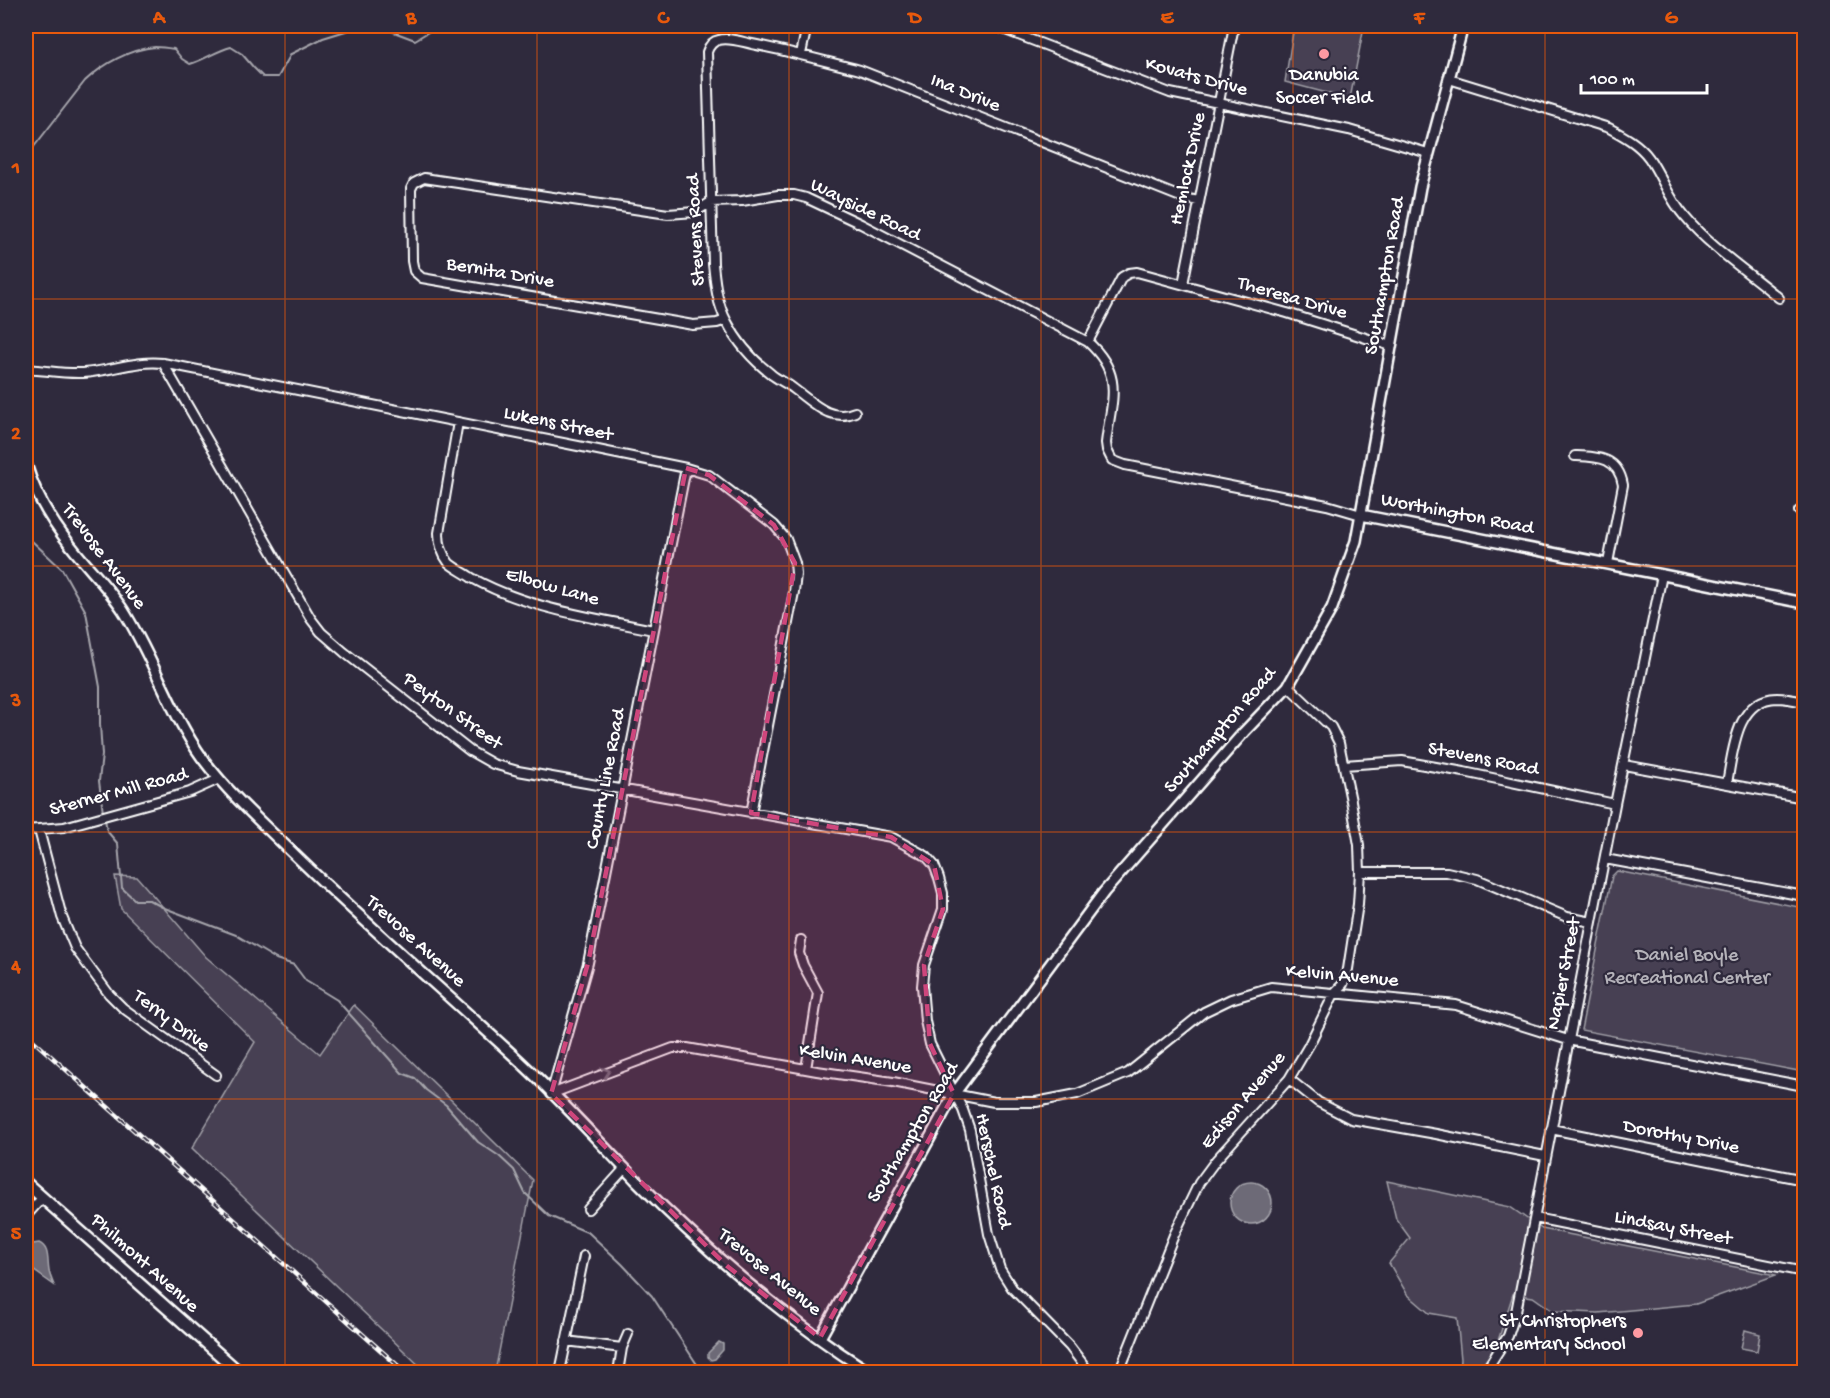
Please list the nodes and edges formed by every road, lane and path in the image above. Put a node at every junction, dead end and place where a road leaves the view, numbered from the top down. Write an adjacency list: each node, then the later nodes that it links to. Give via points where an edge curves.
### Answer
1 (807, 26): 6 (street)
2 (995, 26): 8 (street, Kovats Drive, via 1170,93)
3 (1234, 26): 8 (street, Hemlock Drive)
4 (1463, 26): 7 (street, Southampton Road)
5 (714, 43): 6 (street, Ina Drive, via 726,39); 12 (street, Stevens Road, via 707,52)
6 (801, 54): 11 (street, Ina Drive, via 860,70)
7 (1449, 79): 9 (street, Southampton Road); 14 (street, via 1625,136 1649,158 1669,195 1700,233)
8 (1220, 104): 9 (street, Kovats Drive, via 1349,130); 11 (street, Hemlock Drive)
9 (1428, 153): 17 (street, Southampton Road)
10 (468, 185): 12 (street, Wayside Road, via 669,214 695,212); 15 (street, Bernita Drive, via 424,178 411,189 412,261 414,271 422,278 693,325)
11 (1199, 201): 13 (street, Hemlock Drive)
12 (711, 202): 15 (street, Stevens Road, via 712,264); 16 (street, Wayside Road, via 778,195 806,198)
13 (1183, 284): 16 (street, via 1137,272 1125,275); 17 (street, Theresa Drive)
14 (1779, 298)
15 (726, 320): 20 (street, Stevens Road, via 742,345 772,376 826,411 842,416)
16 (1088, 342): 25 (street, Worthington Road, via 1103,359 1113,381 1106,443 1112,460)
17 (1391, 346): 25 (street, Southampton Road)
18 (163, 363): 19 (street, Lukens Street, via 140,362 83,373); 21 (street, Lukens Street); 36 (street, Peyton Street, via 303,606 327,638 485,760 518,771)
19 (26, 369)
20 (855, 412)
21 (459, 422): 24 (street, Lukens Street); 29 (street, Elbow Lane, via 439,533 441,549 450,563 521,600)
22 (1575, 456): 26 (street, via 1611,462 1622,475)
23 (26, 464): 34 (street, Trevose Avenue, via 49,516 122,609 184,729)
24 (686, 468): 29 (street, County Line Road); 39 (street, Lukens Street, via 709,475 774,525 786,539 795,563 794,592)
25 (1360, 515): 26 (street, Worthington Road); 30 (street, Southampton Road, via 1356,541 1332,608)
26 (1608, 563): 27 (street, Worthington Road)
27 (1662, 575): 28 (street, Worthington Road); 33 (street, Napier Street)
28 (1804, 603)
29 (653, 630): 36 (street, County Line Road)
30 (1288, 686): 32 (street, Edison Avenue, via 1331,727); 55 (street, Southampton Road, via 1104,892)
31 (1804, 702): 35 (street, via 1775,698 1749,712 1738,728)
32 (1344, 765): 38 (street, Stevens Road, via 1402,761); 43 (street, Edison Avenue, via 1359,845)
33 (1624, 765): 35 (street); 38 (street, Napier Street)
34 (219, 779): 41 (street, Sterner Mill Road, via 190,792 64,827); 54 (street, Trevose Avenue)
35 (1727, 783): 37 (street)
36 (622, 790): 39 (street, Peyton Street); 54 (street, County Line Road, via 588,963)
37 (1804, 798)
38 (1615, 804): 42 (street, Napier Street)
39 (751, 813): 44 (street, Peyton Street, via 891,837 926,856)
40 (26, 830): 41 (street, Sterner Mill Road)
41 (39, 830): 51 (street, Terry Drive, via 62,917 75,948 123,1008)
42 (1605, 859): 45 (street); 46 (street, Napier Street)
43 (1360, 872): 46 (street, via 1457,874 1567,917); 48 (street, Edison Avenue, via 1347,969 1343,984)
44 (940, 881): 55 (street, Herschel Road, via 943,909 924,965 923,1004 930,1044)
45 (1804, 896)
46 (1592, 922): 49 (street, Napier Street)
47 (801, 940): 50 (street, via 799,954 818,993)
48 (1335, 992): 49 (street, Kelvin Avenue, via 1456,1005); 52 (street, Edison Avenue); 55 (street, Kelvin Avenue, via 1271,987 1231,999 1204,1012 1128,1073 1077,1094 1036,1102 993,1102)
49 (1568, 1040): 53 (street, Kelvin Avenue); 56 (street, Napier Street)
50 (806, 1069): 54 (street, Kelvin Avenue, one-way to 50, via 673,1048); 55 (street, Kelvin Avenue)
51 (216, 1075)
52 (1290, 1079): 57 (street, via 1318,1101 1351,1119); 76 (street, Edison Avenue, via 1199,1183)
53 (1804, 1086)
54 (551, 1094): 58 (street, Trevose Avenue)
55 (954, 1094): 68 (street, Southampton Road); 75 (street, Herschel Road, via 970,1130 988,1234 1000,1269 1012,1288)
56 (1551, 1129): 57 (street, Napier Street); 59 (street, Dorothy Drive)
57 (1545, 1156): 64 (street, Napier Street)
58 (626, 1168): 62 (street); 68 (street, Trevose Avenue, via 728,1266)
59 (1804, 1180)
60 (26, 1183): 61 (main road, Philmont Avenue)
61 (42, 1198): 63 (street); 71 (main road, Philmont Avenue)
62 (588, 1209)
63 (26, 1216)
64 (1535, 1218): 66 (street, Lindsay Street); 77 (street, Napier Street, via 1516,1312 1508,1336)
65 (584, 1256): 69 (street)
66 (1804, 1272)
67 (628, 1334): 70 (street)
68 (820, 1338): 74 (street, Trevose Avenue)
69 (566, 1341): 70 (street); 72 (street)
70 (622, 1348): 73 (street)
71 (239, 1372)
72 (560, 1372)
73 (618, 1372)
74 (869, 1372)
75 (1089, 1372)
76 (1119, 1372)
77 (1485, 1372)

